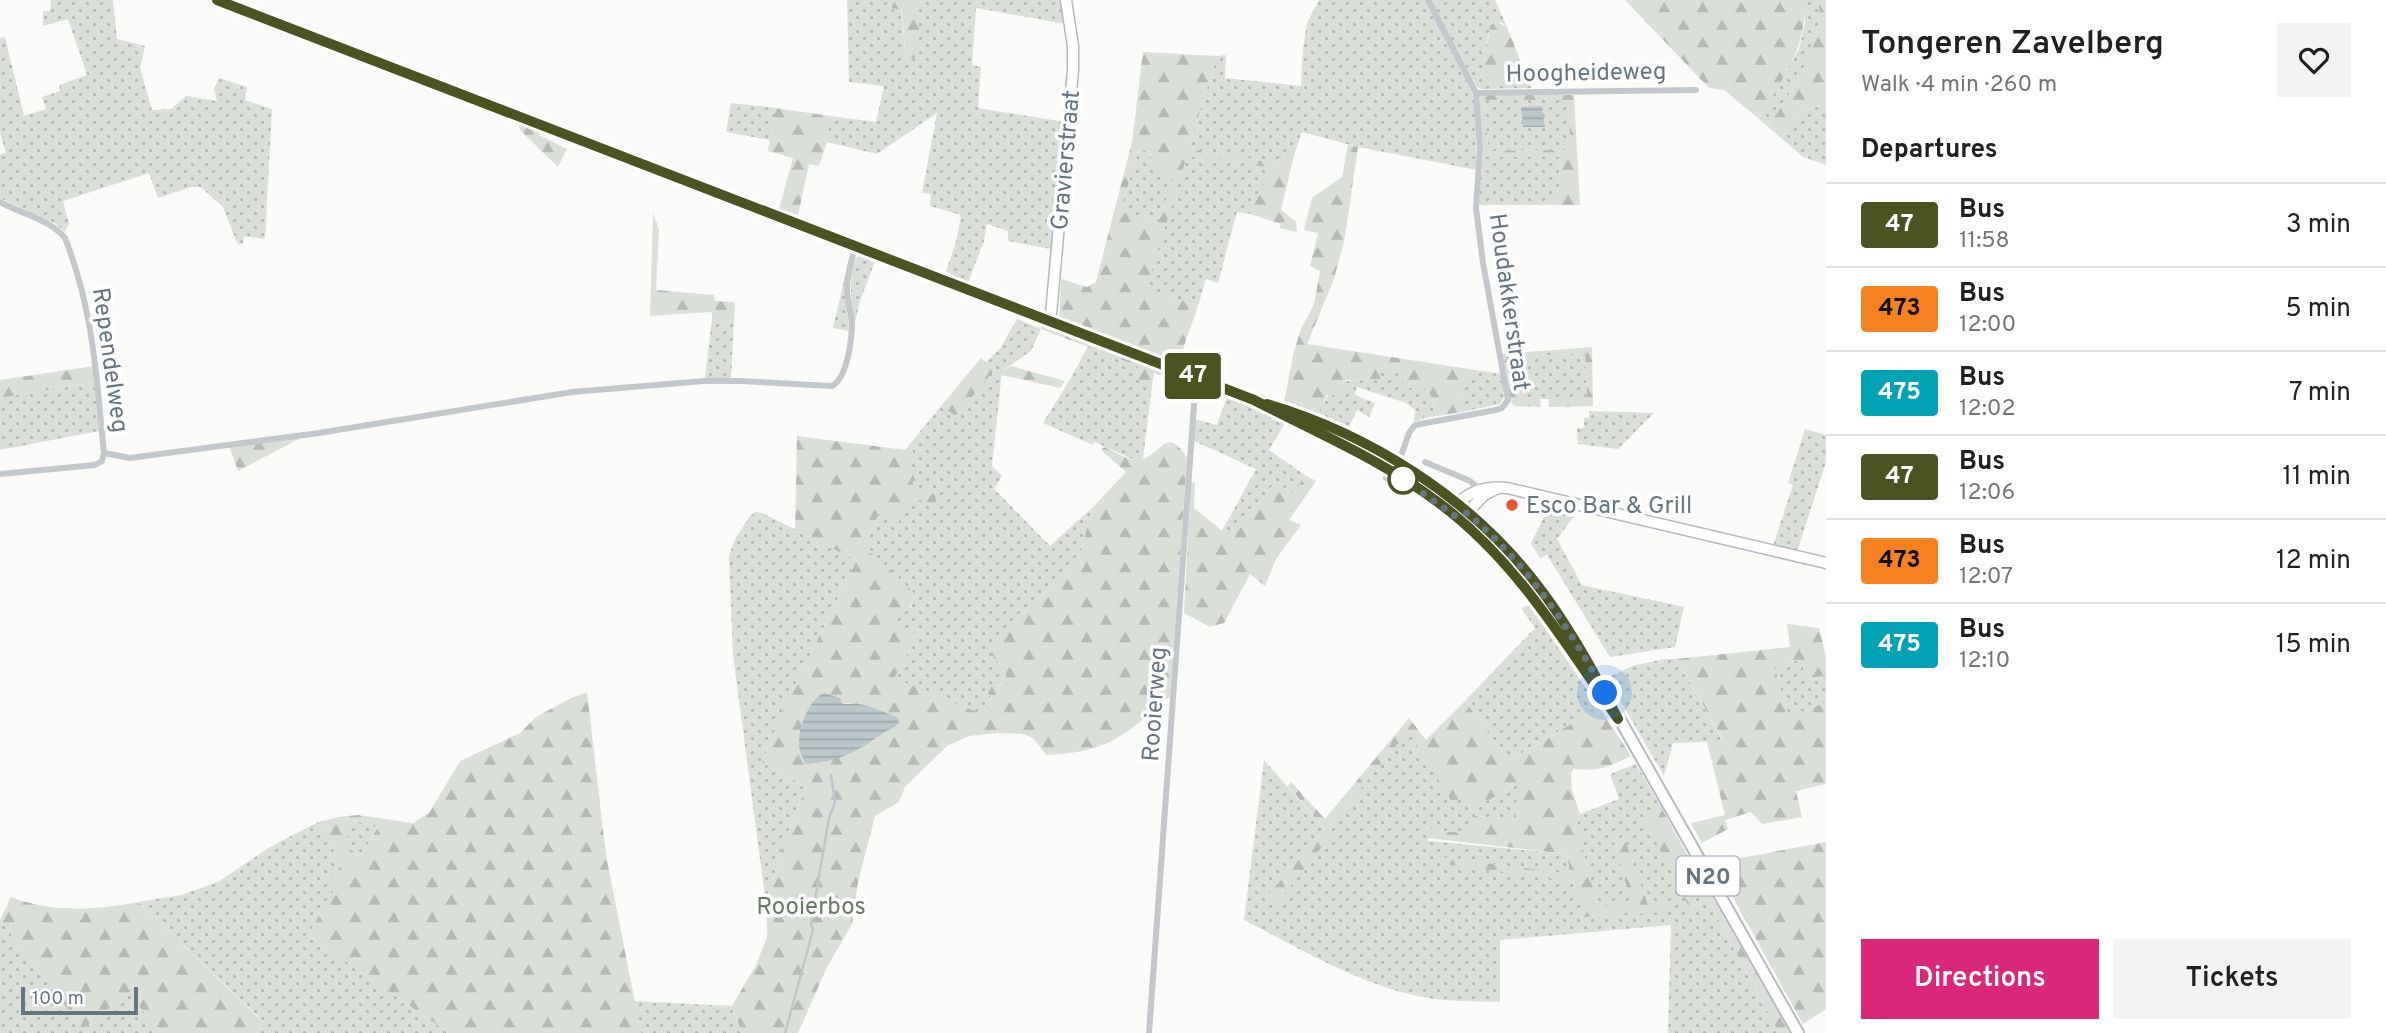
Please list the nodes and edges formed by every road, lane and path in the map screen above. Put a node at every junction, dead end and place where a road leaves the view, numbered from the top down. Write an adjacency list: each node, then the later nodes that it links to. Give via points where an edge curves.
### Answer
1 (217, 0): 7 (main road, N20)
2 (1066, 0): 8 (main road, Gravierstraat, via 1073,70)
3 (1428, 0): 5 (street)
4 (1696, 90): 5 (street, Hoogheideweg)
5 (1476, 93): 12 (street, Houdakkerstraat, via 1480,148 1476,208 1508,400 1496,410 1415,425)
6 (0, 202): 10 (street, Rependelweg, via 50,225 65,238 85,298)
7 (855, 246): 8 (main road, N20); 10 (street, via 847,291 852,325 849,344 842,376 832,386 704,381 572,392 130,458)
8 (1048, 321): 9 (main road, N20)
9 (1196, 377): 12 (main road, N20, via 1333,429); 19 (street, Rooierweg)
10 (104, 453): 13 (street, Rependelweg, via 96,466)
11 (1425, 462): 14 (street, via 1470,481)
12 (1391, 470): 15 (main road, N20)
13 (0, 474)
14 (1482, 492): 15 (main road, via 1465,497); 16 (main road); 17 (main road, via 1498,488)
15 (1456, 510): 16 (main road, N20); 18 (main road, N20, via 1526,589)
16 (1467, 513): 18 (main road, N20, via 1535,582 1569,630)
17 (1826, 563)
18 (1618, 719): 20 (main road, N20)
19 (1149, 1033)
20 (1798, 1033)

